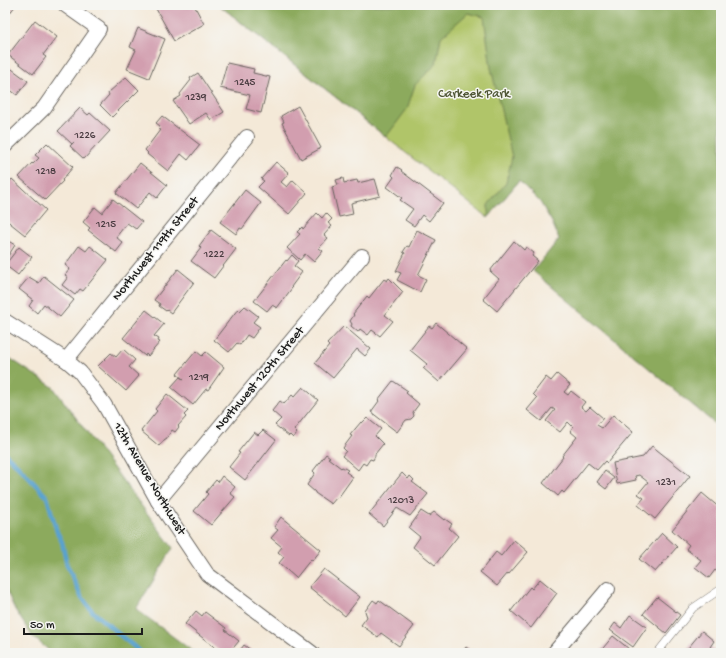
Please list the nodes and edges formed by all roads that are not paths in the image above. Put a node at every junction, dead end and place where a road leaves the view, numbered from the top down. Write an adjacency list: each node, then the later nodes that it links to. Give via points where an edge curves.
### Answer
1 (65, 5): 3 (street, via 99,29 44,108)
2 (247, 137): 6 (street, Northwest 119th Street)
3 (5, 146)
4 (362, 256): 7 (street, Northwest 120th Street)
5 (5, 321): 6 (street, 12th Avenue Northwest)
6 (66, 360): 7 (street, 12th Avenue Northwest, via 80,372 104,404)
7 (158, 501): 10 (street, 12th Avenue Northwest, via 207,574)
8 (608, 589): 11 (street)
9 (721, 589): 12 (lane, via 693,608)
10 (312, 653)
11 (554, 653)
12 (657, 653)

